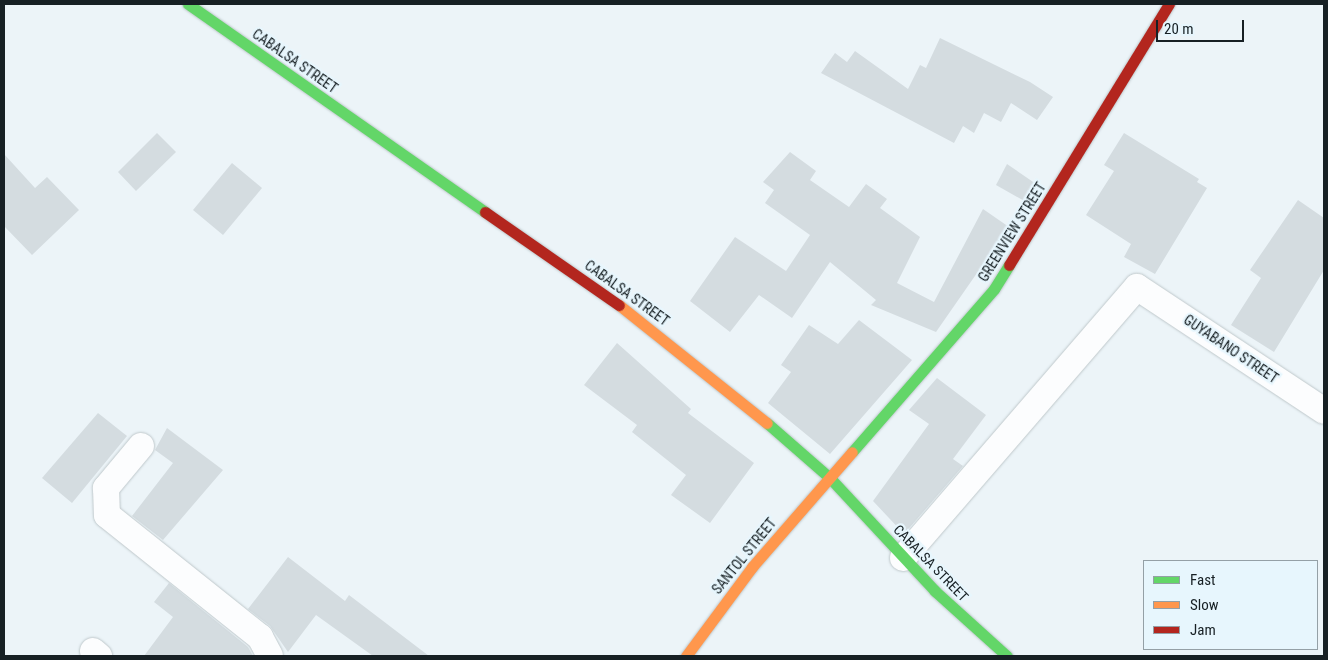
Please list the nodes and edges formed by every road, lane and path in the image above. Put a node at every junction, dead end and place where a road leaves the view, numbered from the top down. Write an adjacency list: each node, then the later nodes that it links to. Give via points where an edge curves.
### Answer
1 (188, 4): 5 (street, CABALSA STREET, via 636,317 713,376)
2 (1169, 4): 5 (street, GREENVIEW STREET, via 994,290)
3 (1324, 410): 6 (street, GUYABANO STREET, via 1137,287)
4 (142, 446): 7 (street, via 106,488 107,515 260,637)
5 (830, 478): 6 (street, CABALSA STREET); 8 (street, SANTOL STREET, via 752,567)
6 (904, 558): 9 (street, CABALSA STREET)
7 (270, 656)
8 (686, 656)
9 (1007, 656)

